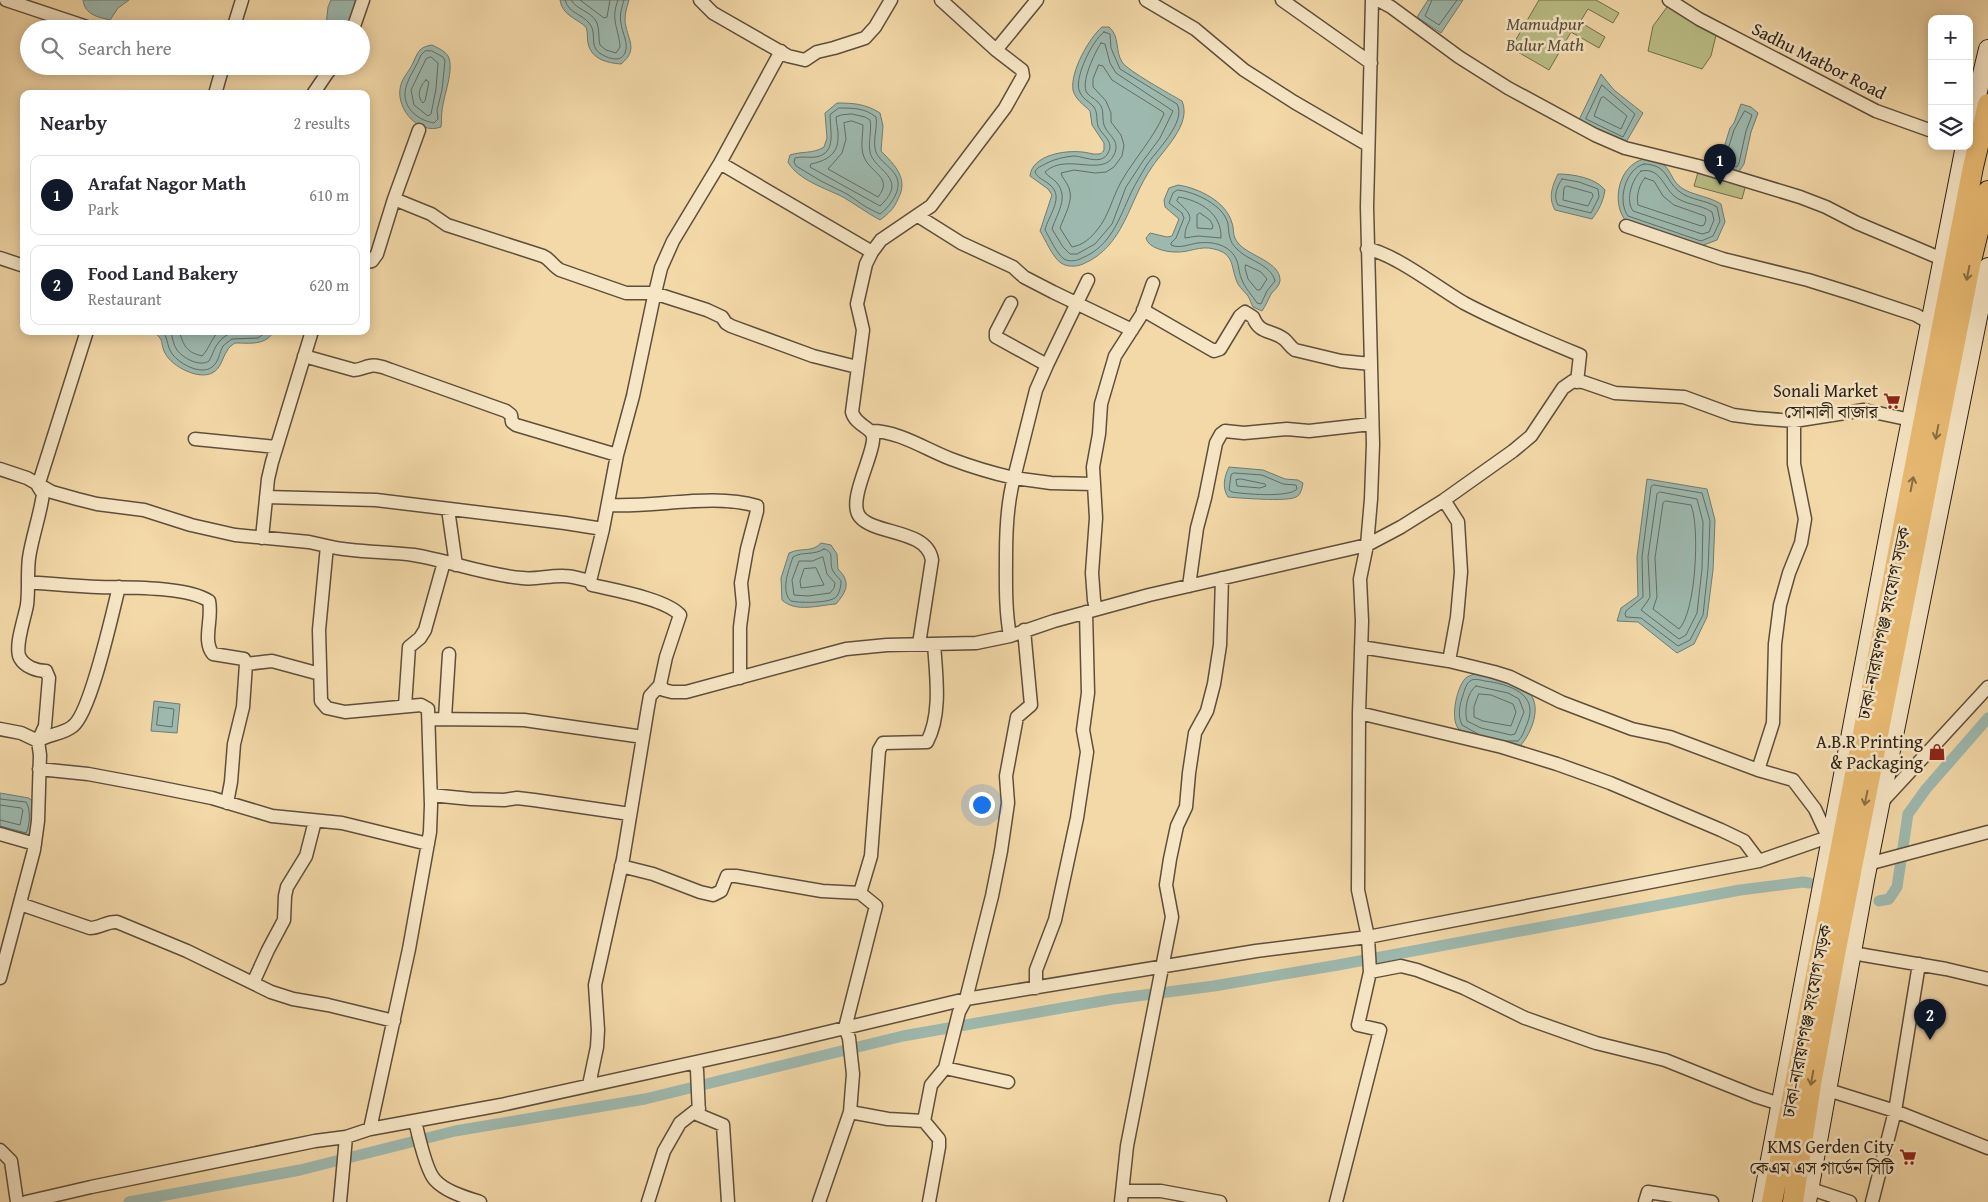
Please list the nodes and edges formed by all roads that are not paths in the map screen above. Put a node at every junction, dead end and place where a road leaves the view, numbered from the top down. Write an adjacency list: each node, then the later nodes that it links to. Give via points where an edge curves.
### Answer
1 (6, 0): 13 (street)
2 (242, 0): 14 (street)
3 (364, 0): 15 (street)
4 (700, 0): 18 (street, via 713,13)
5 (891, 0): 18 (street, via 865,38 816,52 805,60)
6 (941, 0): 17 (street)
7 (1038, 0): 17 (street)
8 (1146, 0): 29 (street, via 1195,29 1244,70)
9 (1282, 0): 19 (street)
10 (1372, 0): 19 (street)
11 (1378, 0): 40 (street, via 1458,57 1595,136 1625,148 1800,197)
12 (1669, 0): 27 (street, Sadhu Matbor Road, via 1876,111)
13 (66, 20)
14 (236, 20)
15 (356, 20)
16 (1988, 49): 25 (street)
17 (996, 50): 35 (street, via 1022,70 1022,80 971,154 931,206)
18 (781, 51): 32 (street)
19 (1371, 62): 29 (street)
20 (217, 75): 22 (street)
21 (327, 75): 23 (street)
22 (215, 90)
23 (316, 90)
24 (1988, 104): 28 (main road, ঢাকা-নারায়ণগঞ্জ সংযোগ সড়ক)
25 (1973, 126)
26 (419, 130): 34 (street)
27 (1928, 130)
28 (1973, 135)
29 (1368, 145): 37 (street)
30 (1968, 150): 40 (street)
31 (1968, 150): 95 (main road, ঢাকা-নারায়ণগঞ্জ সংযোগ সড়ক, one-way to 31, via 1913,480)
32 (720, 163): 38 (street); 46 (street, via 673,241)
33 (1988, 191): 166 (main road, ঢাকা-নারায়ণগঞ্জ সংযোগ সড়ক, one-way to 166, via 1970,265 1846,896 1811,1084)
34 (394, 199): 41 (street, via 377,254); 46 (street, via 431,214 447,225 543,256 554,267 600,285 626,294)
35 (918, 216): 38 (street, via 881,240); 49 (street, via 961,243 1013,267)
36 (1626, 226): 51 (street, via 1723,259 1862,297)
37 (1367, 249): 56 (street); 59 (street, via 1398,262 1465,303 1580,355)
38 (872, 252): 58 (street, via 859,290 858,312 862,330)
39 (0, 258): 42 (street)
40 (1942, 259): 51 (street)
41 (370, 262)
42 (20, 265)
43 (1988, 266): 47 (street)
44 (1088, 280): 49 (street)
45 (1153, 283): 50 (street)
46 (654, 293): 58 (street, via 717,314 731,326 813,356); 66 (street)
47 (1985, 300): 110 (street)
48 (1011, 303): 57 (street, via 996,337)
49 (1076, 303): 52 (street); 57 (street)
50 (1144, 310): 52 (street); 56 (street, via 1214,351 1220,350 1245,312 1253,317 1256,325 1285,340 1295,350)
51 (1930, 323): 60 (street)
52 (1132, 330): 69 (street, via 1115,356 1105,387 1093,467)
53 (86, 335): 70 (street)
54 (311, 335): 55 (street)
55 (304, 356): 65 (street); 66 (street, via 354,370 376,366 392,370 506,411 516,425)
56 (1371, 364): 62 (street)
57 (1046, 365): 68 (street, via 1030,410)
58 (857, 368): 63 (street, via 852,412 854,419)
59 (1577, 382): 61 (street, via 1615,393 1684,397 1733,415); 72 (street, via 1563,388 1531,436)
60 (1911, 420): 61 (street, via 1864,410); 95 (street)
61 (1794, 421): 107 (street, via 1794,464 1805,519 1801,543 1780,605 1775,644 1773,722)
62 (1371, 424): 77 (street, via 1372,490); 83 (street, via 1309,431 1225,431 1221,434 1214,448 1197,528)
63 (871, 431): 68 (street, via 897,436 968,466); 88 (street, via 874,437 858,492 857,513 862,520 925,545 930,550 932,560)
64 (195, 439): 65 (street)
65 (276, 447): 71 (street)
66 (617, 455): 73 (street)
67 (0, 469): 70 (street, via 27,478)
68 (1014, 478): 69 (street); 87 (street, via 1005,534)
69 (1094, 484): 85 (street, via 1096,518)
70 (38, 486): 76 (street, via 77,500 144,510 212,531); 82 (street, via 43,494 29,557)
71 (266, 497): 74 (street, via 376,500); 76 (street)
72 (1444, 500): 77 (street); 92 (street, via 1458,522 1461,572)
73 (608, 505): 75 (street); 96 (street, via 722,501 756,506 741,583)
74 (448, 509): 75 (street); 79 (street)
75 (603, 529): 81 (street)
76 (262, 538): 78 (street)
77 (1367, 545): 80 (street); 90 (street, via 1360,579)
78 (327, 546): 79 (street, via 415,555); 94 (street)
79 (450, 563): 81 (street, via 505,576 535,579 563,576); 99 (street, via 425,630 409,647)
80 (1222, 578): 83 (street); 127 (street, via 1217,668 1211,700 1195,732 1186,807 1177,826 1170,859 1166,885 1172,916)
81 (590, 581): 97 (street, via 592,585 676,610 680,615)
82 (28, 582): 84 (street); 105 (street, via 20,658 38,671 46,671 49,678 46,726)
83 (1189, 586): 85 (street)
84 (119, 587): 93 (street, via 202,596 209,601 211,609 208,648 213,654 244,659); 105 (street, via 90,696 80,720 72,728)
85 (1091, 611): 86 (street); 131 (street, via 1088,693 1083,730 1087,752 1055,920 1036,970)
86 (1024, 630): 87 (street); 132 (street, via 1031,705 1017,718 1006,776 1008,803 1001,851)
87 (1010, 636): 89 (street, via 976,643)
88 (919, 644): 89 (street); 96 (street, via 846,649)
89 (934, 644): 121 (street, via 935,709 927,742 883,743 879,750 871,856)
90 (1361, 646): 92 (street); 100 (street)
91 (449, 654): 101 (street)
92 (1449, 660): 107 (street, via 1510,677 1632,730 1670,737)
93 (246, 664): 94 (street, via 272,661); 109 (street, via 243,707)
94 (320, 674): 99 (street, via 321,701 327,708 345,712)
95 (1867, 676): 115 (street); 165 (main road, ঢাকা-নারায়ণগঞ্জ সংযোগ সড়ক)
96 (740, 678): 97 (street, via 686,692 664,690)
97 (660, 684): 104 (street, via 650,696)
98 (1988, 687): 110 (street)
99 (405, 706): 102 (street, via 421,705 428,709)
100 (1359, 713): 118 (street, via 1516,751 1610,784 1744,841); 123 (street, via 1358,890)
101 (445, 718): 102 (street); 104 (street, via 524,720)
102 (429, 719): 108 (street)
103 (0, 729): 105 (street, via 21,733)
104 (643, 737): 111 (street)
105 (38, 741): 106 (street)
106 (39, 769): 109 (street, via 88,774); 116 (street)
107 (1758, 770): 115 (street, via 1794,780)
108 (431, 795): 111 (street, via 471,799 517,798); 117 (street)
109 (226, 803): 112 (street, via 272,816)
110 (1880, 803): 119 (street)
111 (630, 814): 120 (street)
112 (315, 821): 117 (street, via 361,827); 130 (street, via 306,856 287,887 284,920)
113 (1988, 832): 119 (street)
114 (0, 834): 116 (street)
115 (1830, 837): 118 (street); 140 (street)
116 (35, 844): 122 (street)
117 (428, 844): 133 (street)
118 (1759, 861): 123 (street)
119 (1868, 864): 124 (street)
120 (621, 866): 121 (street, via 713,895 721,892 726,876 822,891); 138 (street, via 595,985 598,1030)
121 (860, 893): 134 (street, via 876,906)
122 (20, 904): 128 (street); 130 (street, via 90,928 117,922)
123 (1369, 940): 126 (street); 127 (street, via 1256,951)
124 (1852, 953): 125 (street); 139 (street)
125 (1919, 964): 129 (street); 142 (street)
126 (1370, 972): 140 (street, via 1401,966 1417,970 1464,988 1525,1018 1596,1043 1665,1060); 161 (street, via 1358,1025 1380,1030)
127 (1161, 974): 131 (street); 150 (street, via 1127,1146)
128 (0, 978)
129 (1988, 979)
130 (253, 983): 133 (street, via 293,999)
131 (1036, 988): 132 (street)
132 (966, 999): 134 (street); 136 (street, via 959,1012)
133 (394, 1021): 146 (street)
134 (847, 1033): 135 (street); 143 (street, via 853,1074)
135 (695, 1066): 138 (street); 141 (street)
136 (946, 1068): 137 (street); 145 (street, via 932,1084)
137 (1008, 1082)
138 (589, 1085): 144 (street)
139 (1828, 1090): 142 (street); 151 (street)
140 (1780, 1104): 164 (street)
141 (699, 1108): 156 (street, via 680,1123 664,1151); 157 (street, via 699,1115 723,1124)
142 (1894, 1111): 148 (street); 168 (street)
143 (850, 1112): 145 (street); 158 (street)
144 (415, 1121): 146 (street); 155 (street, via 433,1179 444,1188)
145 (924, 1121): 159 (street, via 939,1139)
146 (370, 1130): 147 (street)
147 (346, 1137): 153 (street, via 91,1186); 154 (street)
148 (1988, 1148)
149 (0, 1150): 152 (street, via 11,1161)
150 (1122, 1196): 160 (street, via 1161,1191)
151 (1809, 1196): 167 (street)
152 (16, 1202)
153 (26, 1202)
154 (340, 1202)
155 (480, 1202)
156 (648, 1202)
157 (728, 1202)
158 (819, 1202)
159 (929, 1202)
160 (1220, 1202)
161 (1336, 1202)
162 (1645, 1202): 163 (street, via 1648,1192)
163 (1712, 1202)
164 (1762, 1202)
165 (1772, 1202)
166 (1794, 1202)
167 (1850, 1202)
168 (1872, 1202)

